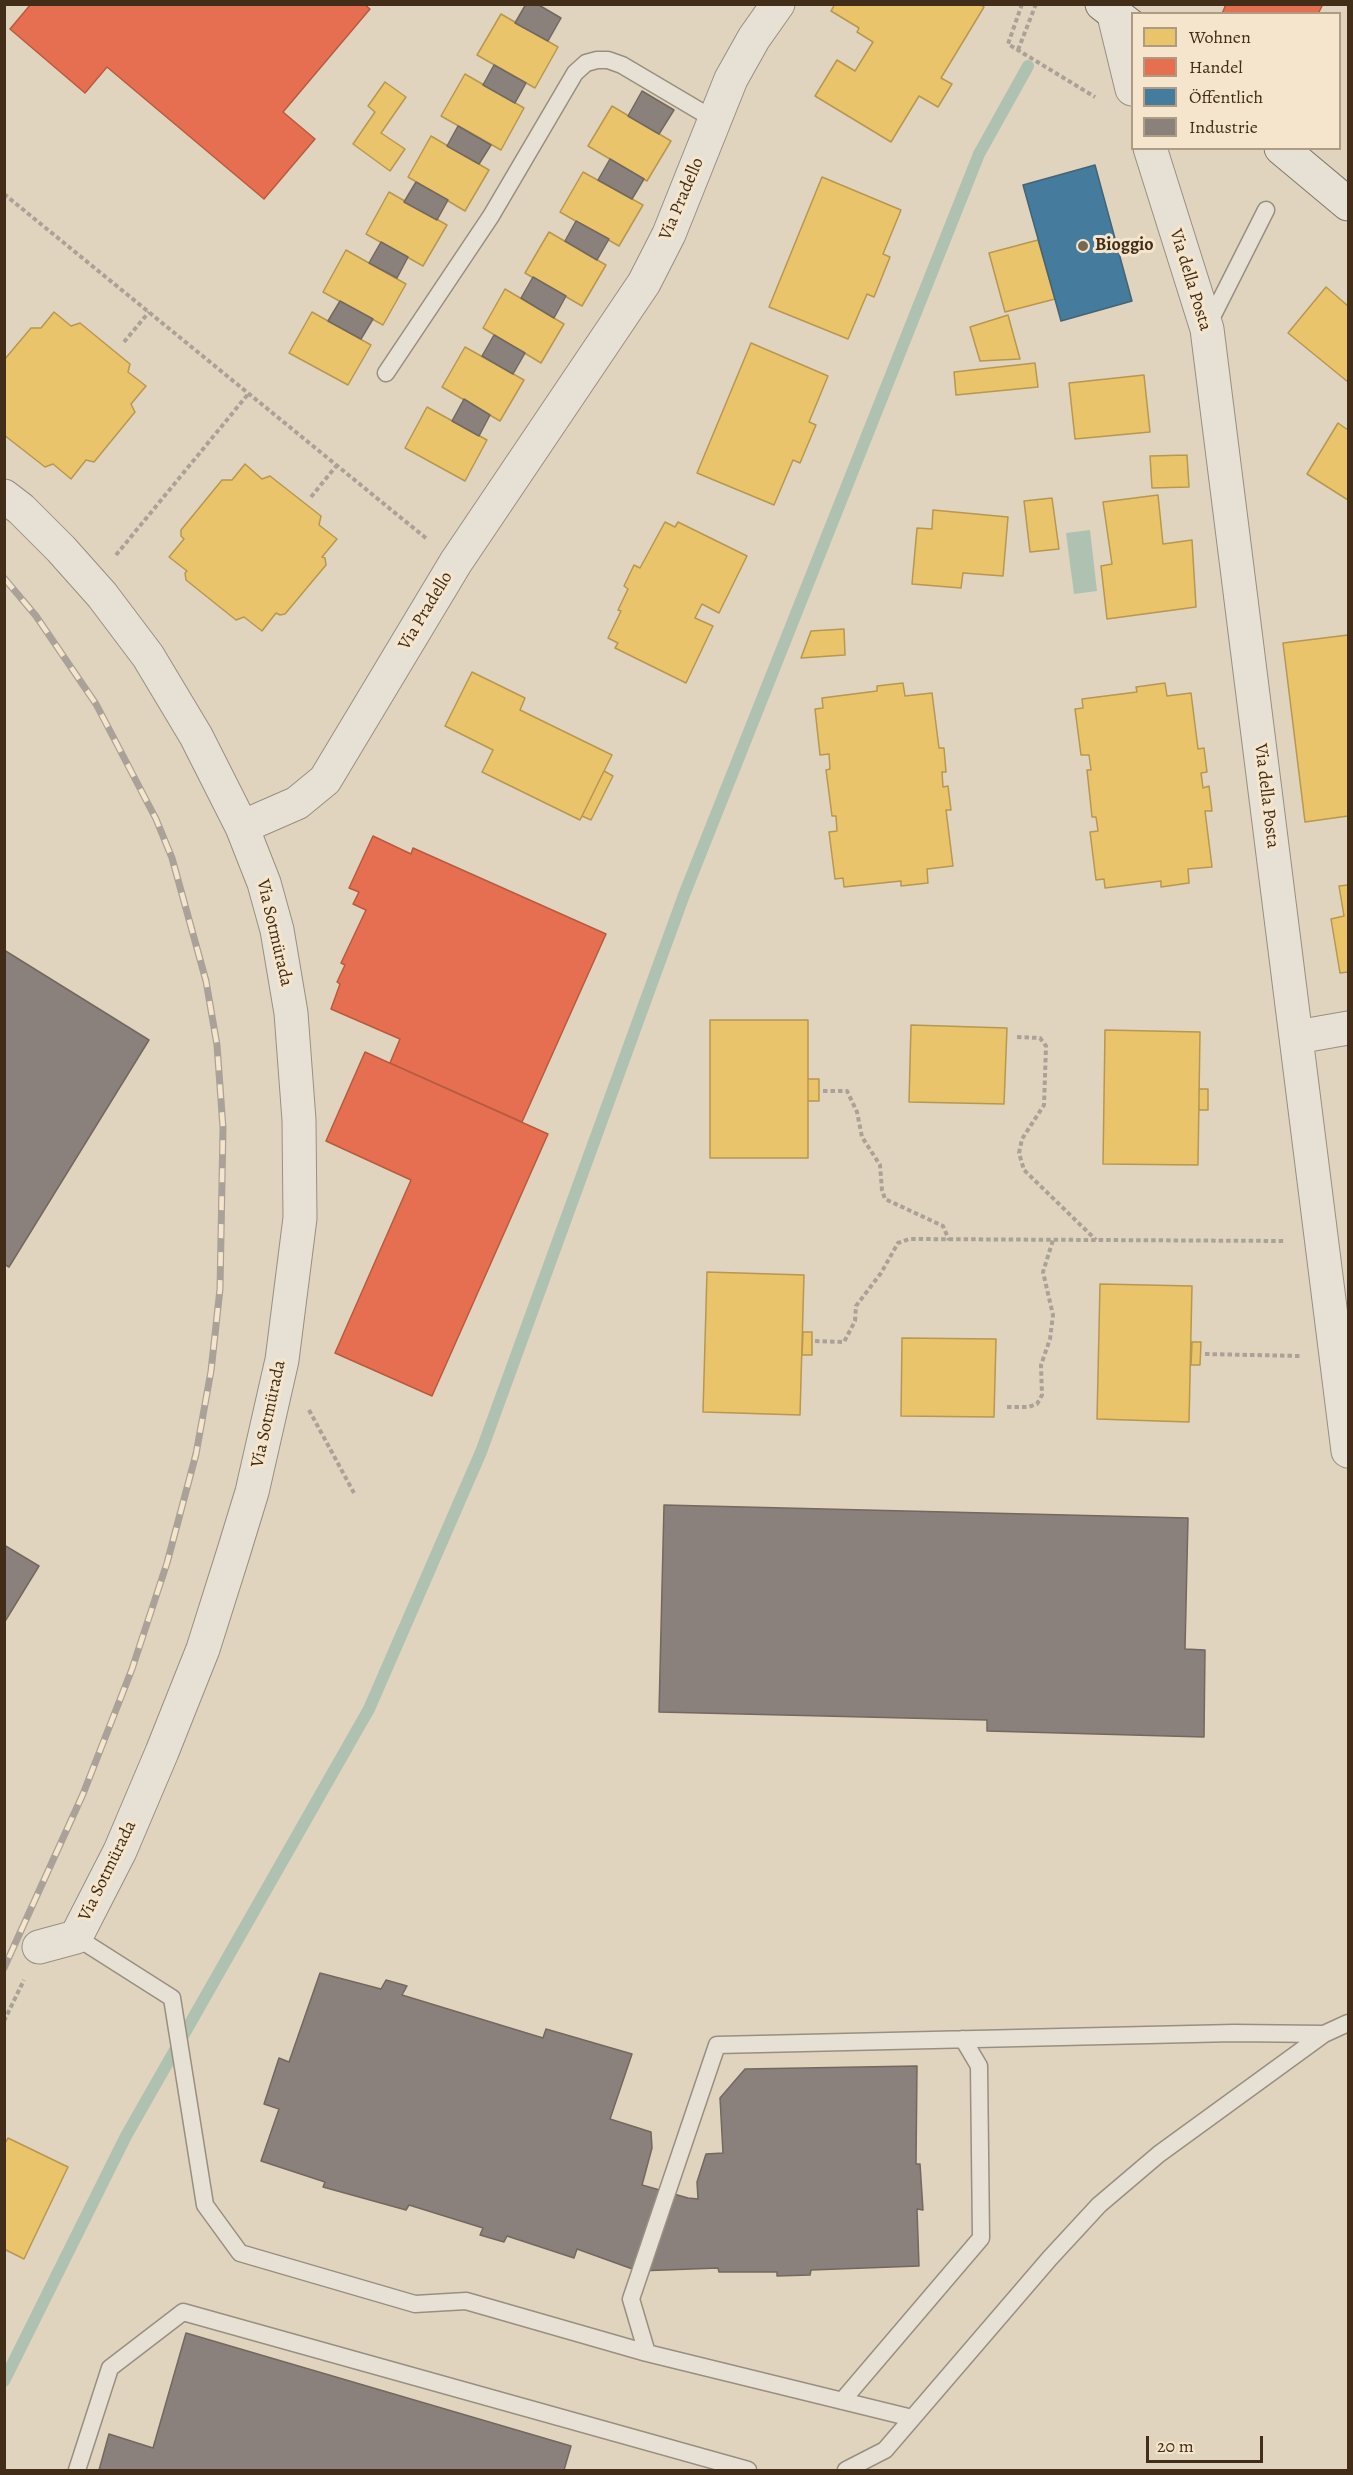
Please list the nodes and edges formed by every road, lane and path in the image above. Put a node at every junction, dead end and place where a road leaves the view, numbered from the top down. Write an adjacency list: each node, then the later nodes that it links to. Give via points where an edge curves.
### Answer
1 (778, 4): 8 (street, Via Pradello, via 731,79)
2 (1022, 4): 5 (path, via 1008,44)
3 (1036, 4): 5 (path)
4 (1116, 14): 6 (street)
5 (1018, 50): 7 (path)
6 (1131, 84)
7 (1103, 102)
8 (715, 120): 17 (lane, via 622,65 608,60 586,63 575,73 491,216); 23 (street, Via Pradello, via 669,234 644,283)
9 (1151, 150): 15 (street, Via della Posta)
10 (1283, 150): 12 (street)
11 (4, 194): 14 (path)
12 (1348, 204)
13 (1266, 210): 15 (lane)
14 (149, 312): 16 (path); 18 (path)
15 (1207, 329): 27 (street, Via della Posta)
16 (124, 342)
17 (386, 373)
18 (249, 393): 19 (path); 22 (path)
19 (337, 465): 21 (path); 23 (path)
20 (4, 496): 24 (street, via 61,549 148,656 196,736)
21 (311, 497)
22 (111, 561)
23 (456, 562): 24 (street, Via Pradello, via 325,780 297,803)
24 (242, 827): 36 (street, Via Sotmürada, via 277,930 291,1013 299,1120 300,1218)
25 (1348, 1028): 27 (street)
26 (1017, 1037): 31 (path, via 1040,1038 1046,1046 1044,1106 1022,1139 1019,1153 1024,1170)
27 (1297, 1037): 32 (street, Via della Posta)
28 (823, 1091): 29 (path, via 847,1091 862,1137 880,1165 885,1199 944,1226)
29 (949, 1240): 30 (path); 33 (path, via 909,1239 898,1243 882,1273 856,1306 855,1321 844,1342)
30 (1053, 1240): 31 (path); 37 (path, via 1043,1272 1053,1315 1041,1365 1042,1395 1037,1404)
31 (1096, 1240): 32 (path)
32 (1322, 1241): 35 (street, Via della Posta)
33 (815, 1341)
34 (1205, 1354): 35 (path)
35 (1336, 1354): 38 (street, Via della Posta)
36 (282, 1360): 39 (path); 40 (street, Via Sotmürada, via 252,1492 203,1648 120,1851)
37 (1007, 1407)
38 (1348, 1451)
39 (354, 1493)
40 (76, 1937): 41 (street, Via Sotmürada); 46 (lane, via 172,1998 205,2205 240,2253 415,2304 466,2301)
41 (39, 1947): 42 (path)
42 (4, 2020)
43 (1348, 2023): 44 (lane)
44 (1324, 2034): 45 (lane); 48 (lane, via 1159,2154 1100,2205)
45 (963, 2039): 46 (lane, via 717,2045 632,2299); 47 (lane, via 979,2066 981,2238)
46 (647, 2353): 47 (lane)
47 (842, 2401): 48 (lane)
48 (912, 2418): 51 (lane, via 885,2450)
49 (77, 2470): 50 (lane, via 110,2368 183,2312)
50 (748, 2470)
51 (846, 2470)

